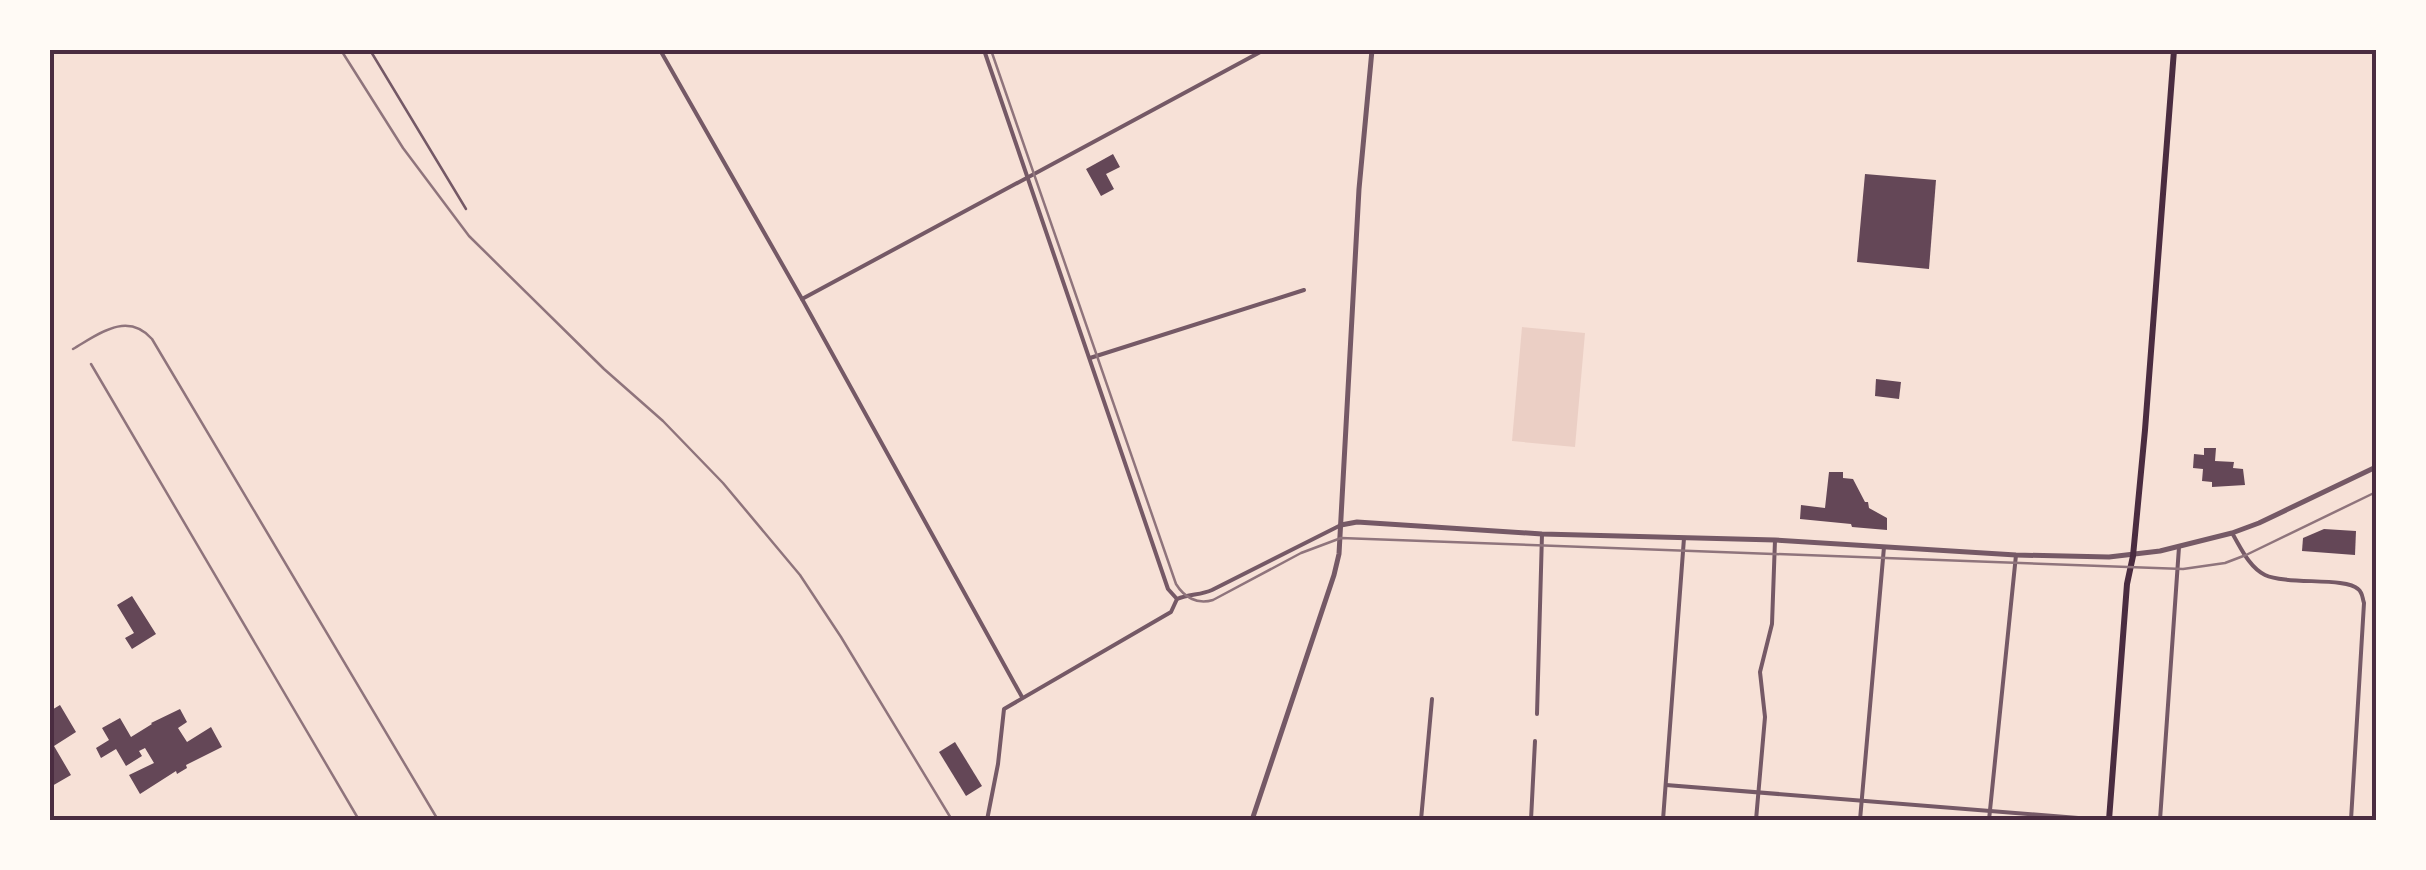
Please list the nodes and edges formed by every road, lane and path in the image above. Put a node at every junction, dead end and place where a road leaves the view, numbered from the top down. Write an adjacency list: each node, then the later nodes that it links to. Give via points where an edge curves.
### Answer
1 (370, 50): 9 (lane)
2 (660, 50): 11 (street)
3 (984, 50): 8 (street)
4 (1264, 50): 7 (street)
5 (1372, 50): 14 (street)
6 (2174, 50): 22 (main road)
7 (1254, 52): 8 (street)
8 (1028, 178): 11 (street); 12 (street)
9 (466, 209)
10 (1304, 290): 12 (street)
11 (802, 298): 24 (street)
12 (1090, 358): 23 (street, via 1168,589)
13 (2376, 467): 15 (street)
14 (1341, 525): 16 (street); 23 (street, via 1201,595); 33 (street, via 1334,575)
15 (2232, 532): 20 (street); 42 (street, via 2263,574 2351,584 2361,592)
16 (1542, 534): 17 (street); 26 (street)
17 (1684, 538): 18 (street); 28 (street)
18 (1775, 540): 19 (street); 29 (street, via 1772,624 1760,672 1765,716)
19 (1884, 547): 21 (street); 30 (street)
20 (2179, 547): 22 (street); 41 (street)
21 (2016, 555): 22 (street); 31 (street)
22 (2133, 556): 40 (main road)
23 (1178, 599): 24 (street, via 1171,612)
24 (1022, 697): 32 (street, via 1004,709)
25 (1432, 699): 34 (street)
26 (1536, 714)
27 (1535, 741): 35 (street)
28 (1666, 785): 29 (street); 36 (street)
29 (1759, 792): 30 (street); 37 (street)
30 (1862, 801): 31 (street); 38 (street)
31 (1990, 811): 39 (street); 40 (street)
32 (988, 820)
33 (1252, 820)
34 (1421, 820)
35 (1531, 820)
36 (1663, 820)
37 (1756, 820)
38 (1860, 820)
39 (1989, 820)
40 (2106, 820)
41 (2160, 820)
42 (2351, 820)

